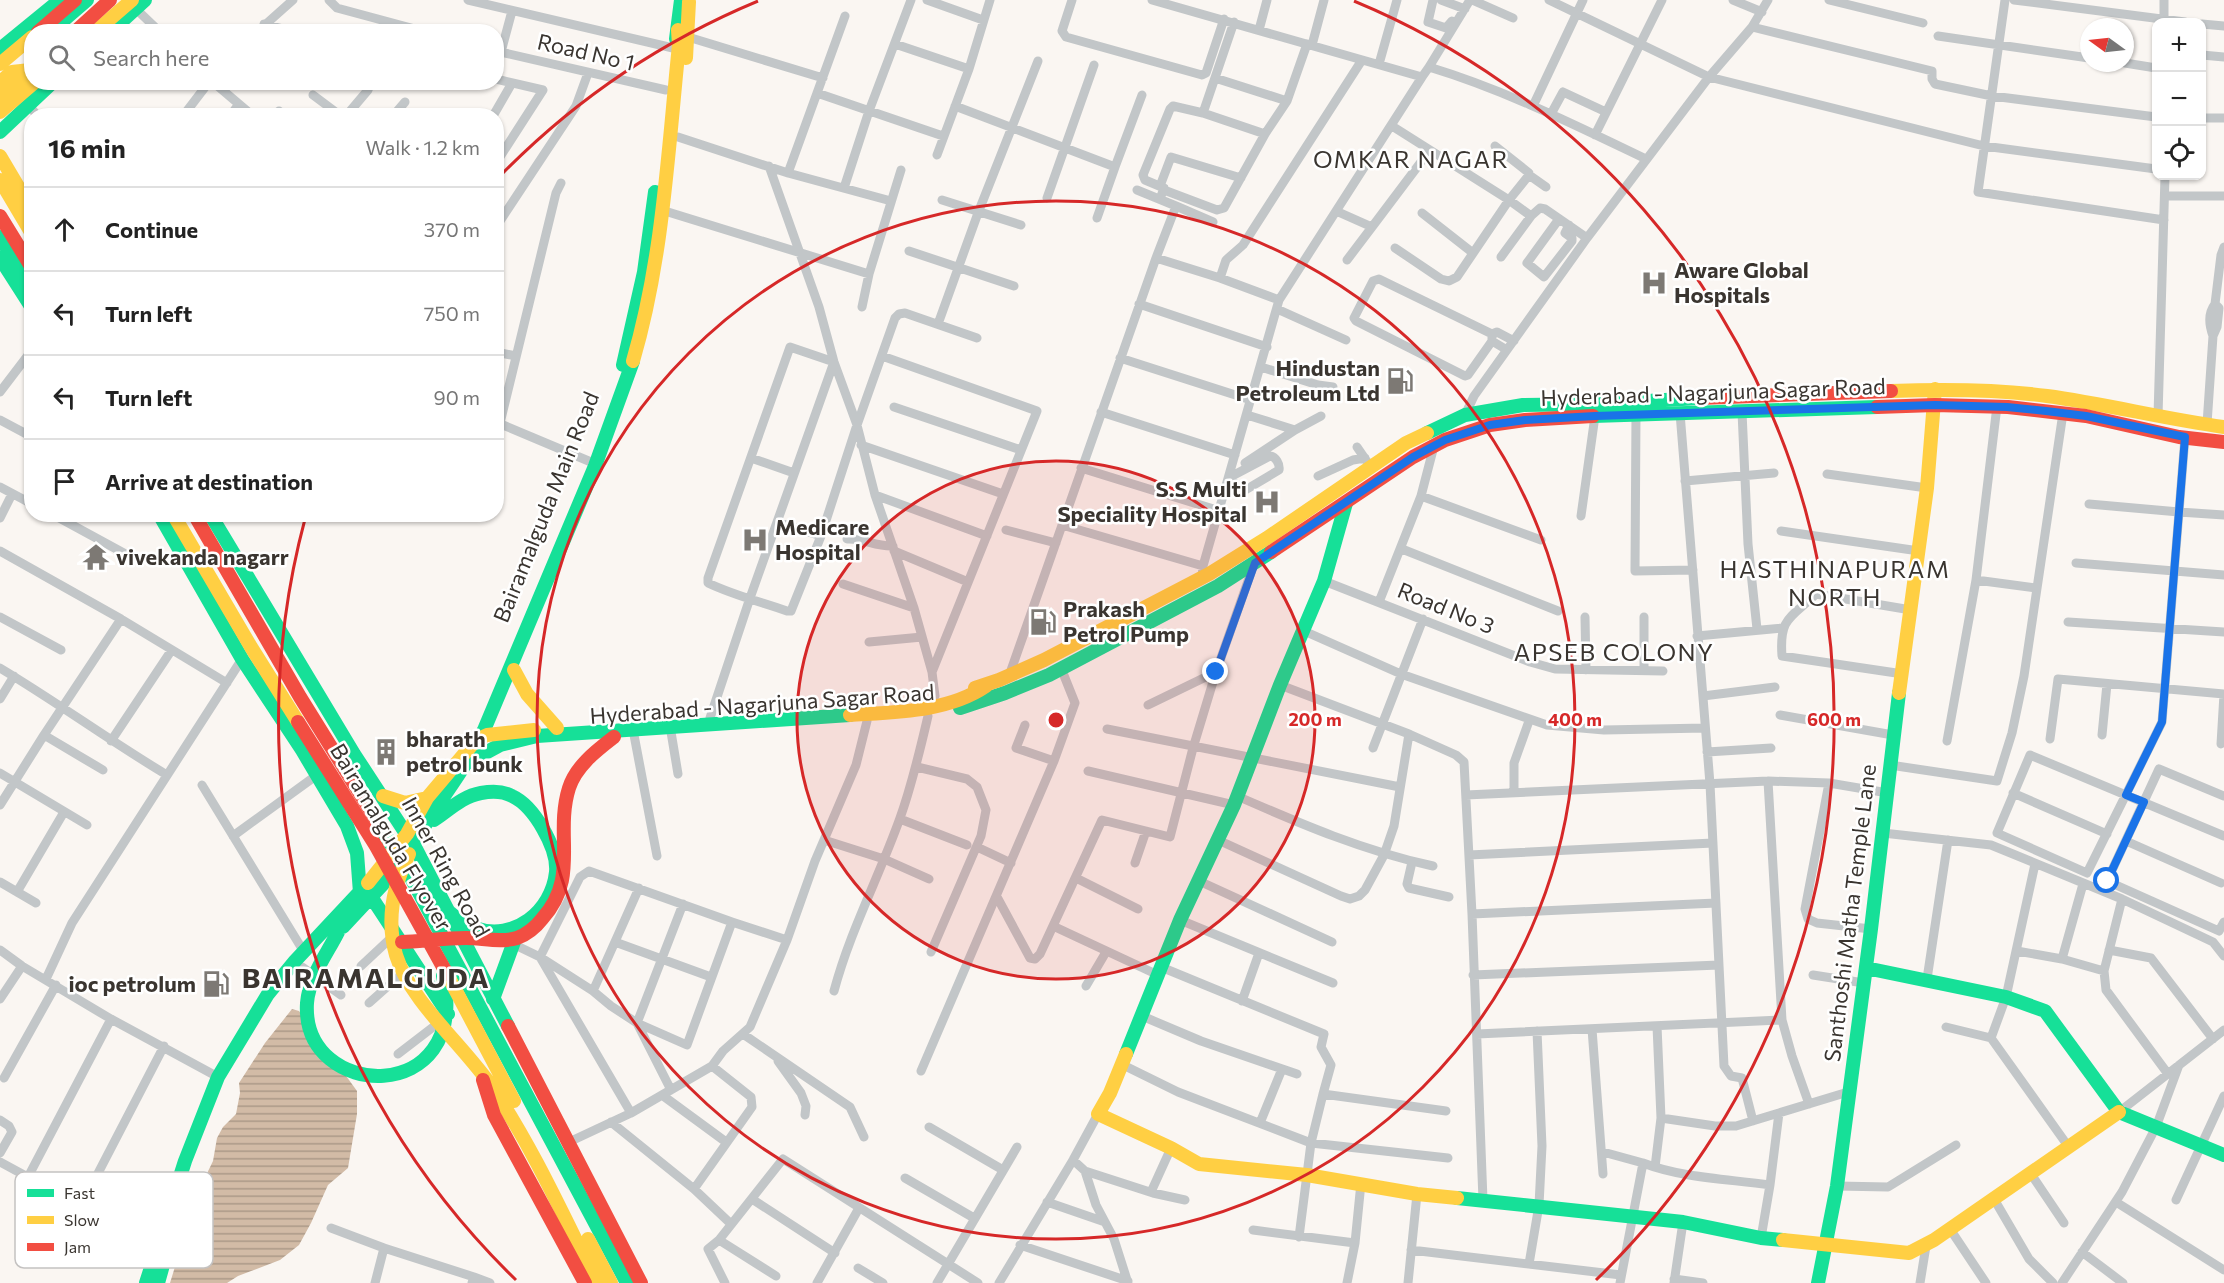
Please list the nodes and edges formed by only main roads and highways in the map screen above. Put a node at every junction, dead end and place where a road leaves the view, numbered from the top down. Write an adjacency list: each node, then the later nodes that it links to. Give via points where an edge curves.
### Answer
1 (60, 0): 8 (main road)
2 (75, 0): 10 (main road)
3 (87, 0): 8 (main road, via 65,19)
4 (110, 0): 11 (main road)
5 (681, 0): 15 (main road, Bairamalguda Main Road)
6 (689, 0): 15 (main road)
7 (138, 3): 12 (main road); 13 (main road)
8 (41, 16): 9 (main road)
9 (31, 24)
10 (47, 24)
11 (84, 24)
12 (107, 24)
13 (118, 24)
14 (24, 30): 17 (main road)
15 (683, 34): 43 (main road, Bairamalguda Main Road, via 673,48 644,272); 43 (main road, via 678,137 653,307 627,403); 54 (main road, via 651,282 639,342 602,451)
16 (24, 44): 18 (main road)
17 (0, 49)
18 (0, 64)
19 (24, 76): 20 (main road)
20 (4, 80): 23 (main road); 24 (main road)
21 (24, 84): 27 (main road)
22 (44, 90): 24 (main road)
23 (0, 98)
24 (28, 105): 25 (main road)
25 (25, 108)
26 (24, 109): 28 (main road)
27 (0, 112)
28 (0, 132)
29 (0, 156): 31 (main road)
30 (0, 180): 33 (main road)
31 (24, 198)
32 (0, 216): 35 (main road)
33 (24, 220)
34 (0, 237): 37 (main road)
35 (24, 255)
36 (0, 258): 38 (main road)
37 (24, 277)
38 (24, 296)
39 (1935, 389): 40 (main road, Santhoshi Matha Temple Lane); 41 (main road, Hyderabad - Nagarjuna Sagar Road, via 2049,396); 50 (main road, Hyderabad - Nagarjuna Sagar Road, via 1523,405 1465,415 1368,463 1267,538 1044,660)
40 (1935, 405): 42 (main road, Hyderabad - Nagarjuna Sagar Road, via 2063,413); 44 (main road, Hyderabad - Nagarjuna Sagar Road, via 1636,414 1490,425 1434,446); 68 (main road, Santhoshi Matha Temple Lane)
41 (2224, 427)
42 (2224, 442)
43 (605, 443): 49 (main road); 53 (main road, Bairamalguda Main Road, via 591,462 524,616)
44 (1346, 503): 52 (main road, Hyderabad - Nagarjuna Sagar Road, via 1218,586 1005,693 928,716); 77 (main road, via 1324,581 1235,801 1098,1113 1199,1164 1307,1175 1417,1194 1683,1222 1761,1238)
45 (164, 522): 58 (main road, via 242,659)
46 (178, 522): 67 (main road, Bairamalguda Flyover, via 376,846)
47 (199, 522): 61 (main road, Bairamalguda Flyover)
48 (215, 522): 55 (main road, Inner Ring Road)
49 (514, 670): 51 (main road, via 527,694); 53 (main road)
50 (986, 686): 51 (main road, Hyderabad - Nagarjuna Sagar Road, via 909,702); 54 (main road, via 956,702 918,710 537,735 498,745)
51 (558, 728): 53 (main road, Hyderabad - Nagarjuna Sagar Road)
52 (614, 737): 54 (main road, Hyderabad - Nagarjuna Sagar Road, via 515,743); 66 (main road, via 582,765 569,786 564,811 564,881 558,902 545,918)
53 (482, 738): 54 (main road); 56 (main road)
54 (476, 758): 57 (main road); 83 (main road, via 415,839 397,877 390,921 393,944 411,985 503,1104)
55 (384, 798): 56 (main road, via 401,804); 58 (main road, via 378,812 365,822); 59 (main road, Inner Ring Road)
56 (427, 798): 59 (main road)
57 (434, 819): 60 (main road); 61 (main road, via 481,793 502,793 526,804 538,818 556,863 552,893 534,917 516,928 485,930 450,912)
58 (345, 822): 62 (main road)
59 (407, 834): 60 (main road, Inner Ring Road); 62 (main road)
60 (416, 849): 62 (main road); 65 (main road, Inner Ring Road)
61 (408, 872): 85 (main road, Bairamalguda Flyover)
62 (366, 895): 63 (main road); 64 (main road); 70 (main road, via 304,952 268,994)
63 (338, 932): 67 (main road, via 311,983 306,1004 308,1024 330,1059 347,1071 367,1077 388,1077 408,1071 425,1059 437,1042 447,1019); 70 (main road, via 302,967)
64 (399, 938): 65 (main road); 72 (main road, via 449,1015)
65 (462, 938): 66 (main road); 69 (main road, Inner Ring Road)
66 (514, 941): 69 (main road)
67 (440, 960): 84 (main road, Bairamalguda Flyover)
68 (1865, 975): 73 (main road, via 1927,979 2006,997 2045,1011); 77 (main road, Santhoshi Matha Temple Lane)
69 (493, 999): 71 (main road, Inner Ring Road)
70 (253, 1028): 75 (main road, via 218,1077); 76 (main road, via 206,1122)
71 (525, 1057): 72 (main road); 86 (main road, Inner Ring Road)
72 (482, 1078): 82 (main road, via 494,1115)
73 (2119, 1112): 74 (main road); 77 (main road, via 1926,1246 1909,1253)
74 (2224, 1155)
75 (181, 1172)
76 (189, 1172)
77 (1826, 1244): 87 (main road, Santhoshi Matha Temple Lane)
78 (151, 1268): 80 (main road)
79 (162, 1268): 81 (main road)
80 (147, 1283)
81 (158, 1283)
82 (585, 1283)
83 (597, 1283)
84 (611, 1283)
85 (627, 1283)
86 (641, 1283)
87 (1818, 1283)

